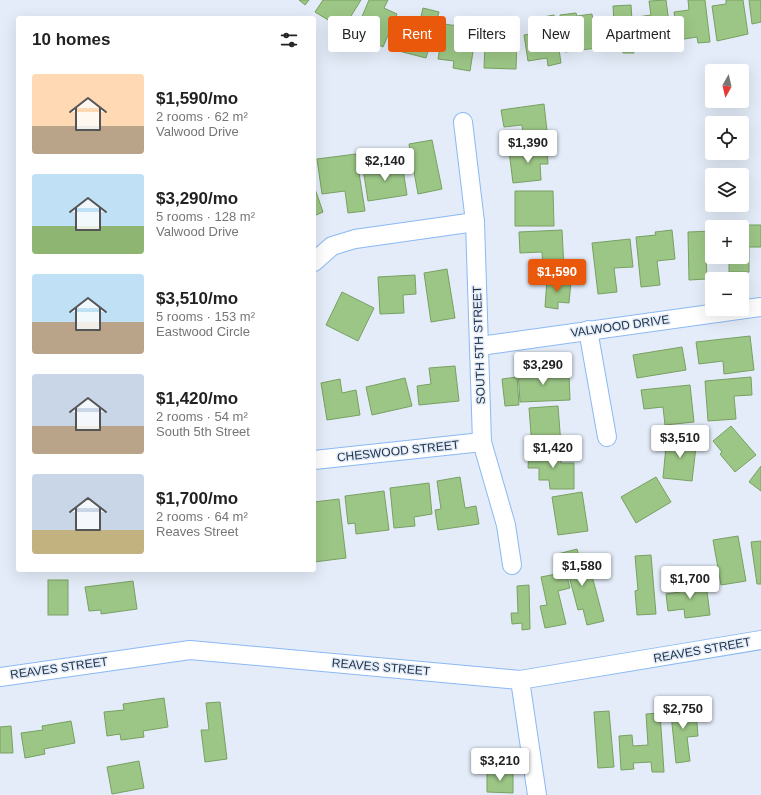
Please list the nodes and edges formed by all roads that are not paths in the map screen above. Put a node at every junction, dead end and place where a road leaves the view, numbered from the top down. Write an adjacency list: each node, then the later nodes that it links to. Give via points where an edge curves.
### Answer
1 (463, 122): 2 (street, SOUTH 5TH STREET)
2 (475, 222): 3 (street, via 354,239 332,246); 6 (street, SOUTH 5TH STREET)
3 (316, 260)
4 (761, 307): 5 (street, VALWOOD DRIVE)
5 (588, 330): 6 (street, VALWOOD DRIVE); 7 (street)
6 (480, 346): 8 (street, SOUTH 5TH STREET)
7 (607, 437)
8 (482, 442): 9 (street, CHESWOOD STREET); 10 (street, SOUTH 5TH STREET, via 506,525)
9 (316, 460)
10 (512, 565)
11 (761, 640): 13 (street, REAVES STREET)
12 (0, 677): 13 (street, REAVES STREET, via 190,650)
13 (520, 680): 14 (street)
14 (537, 795)

